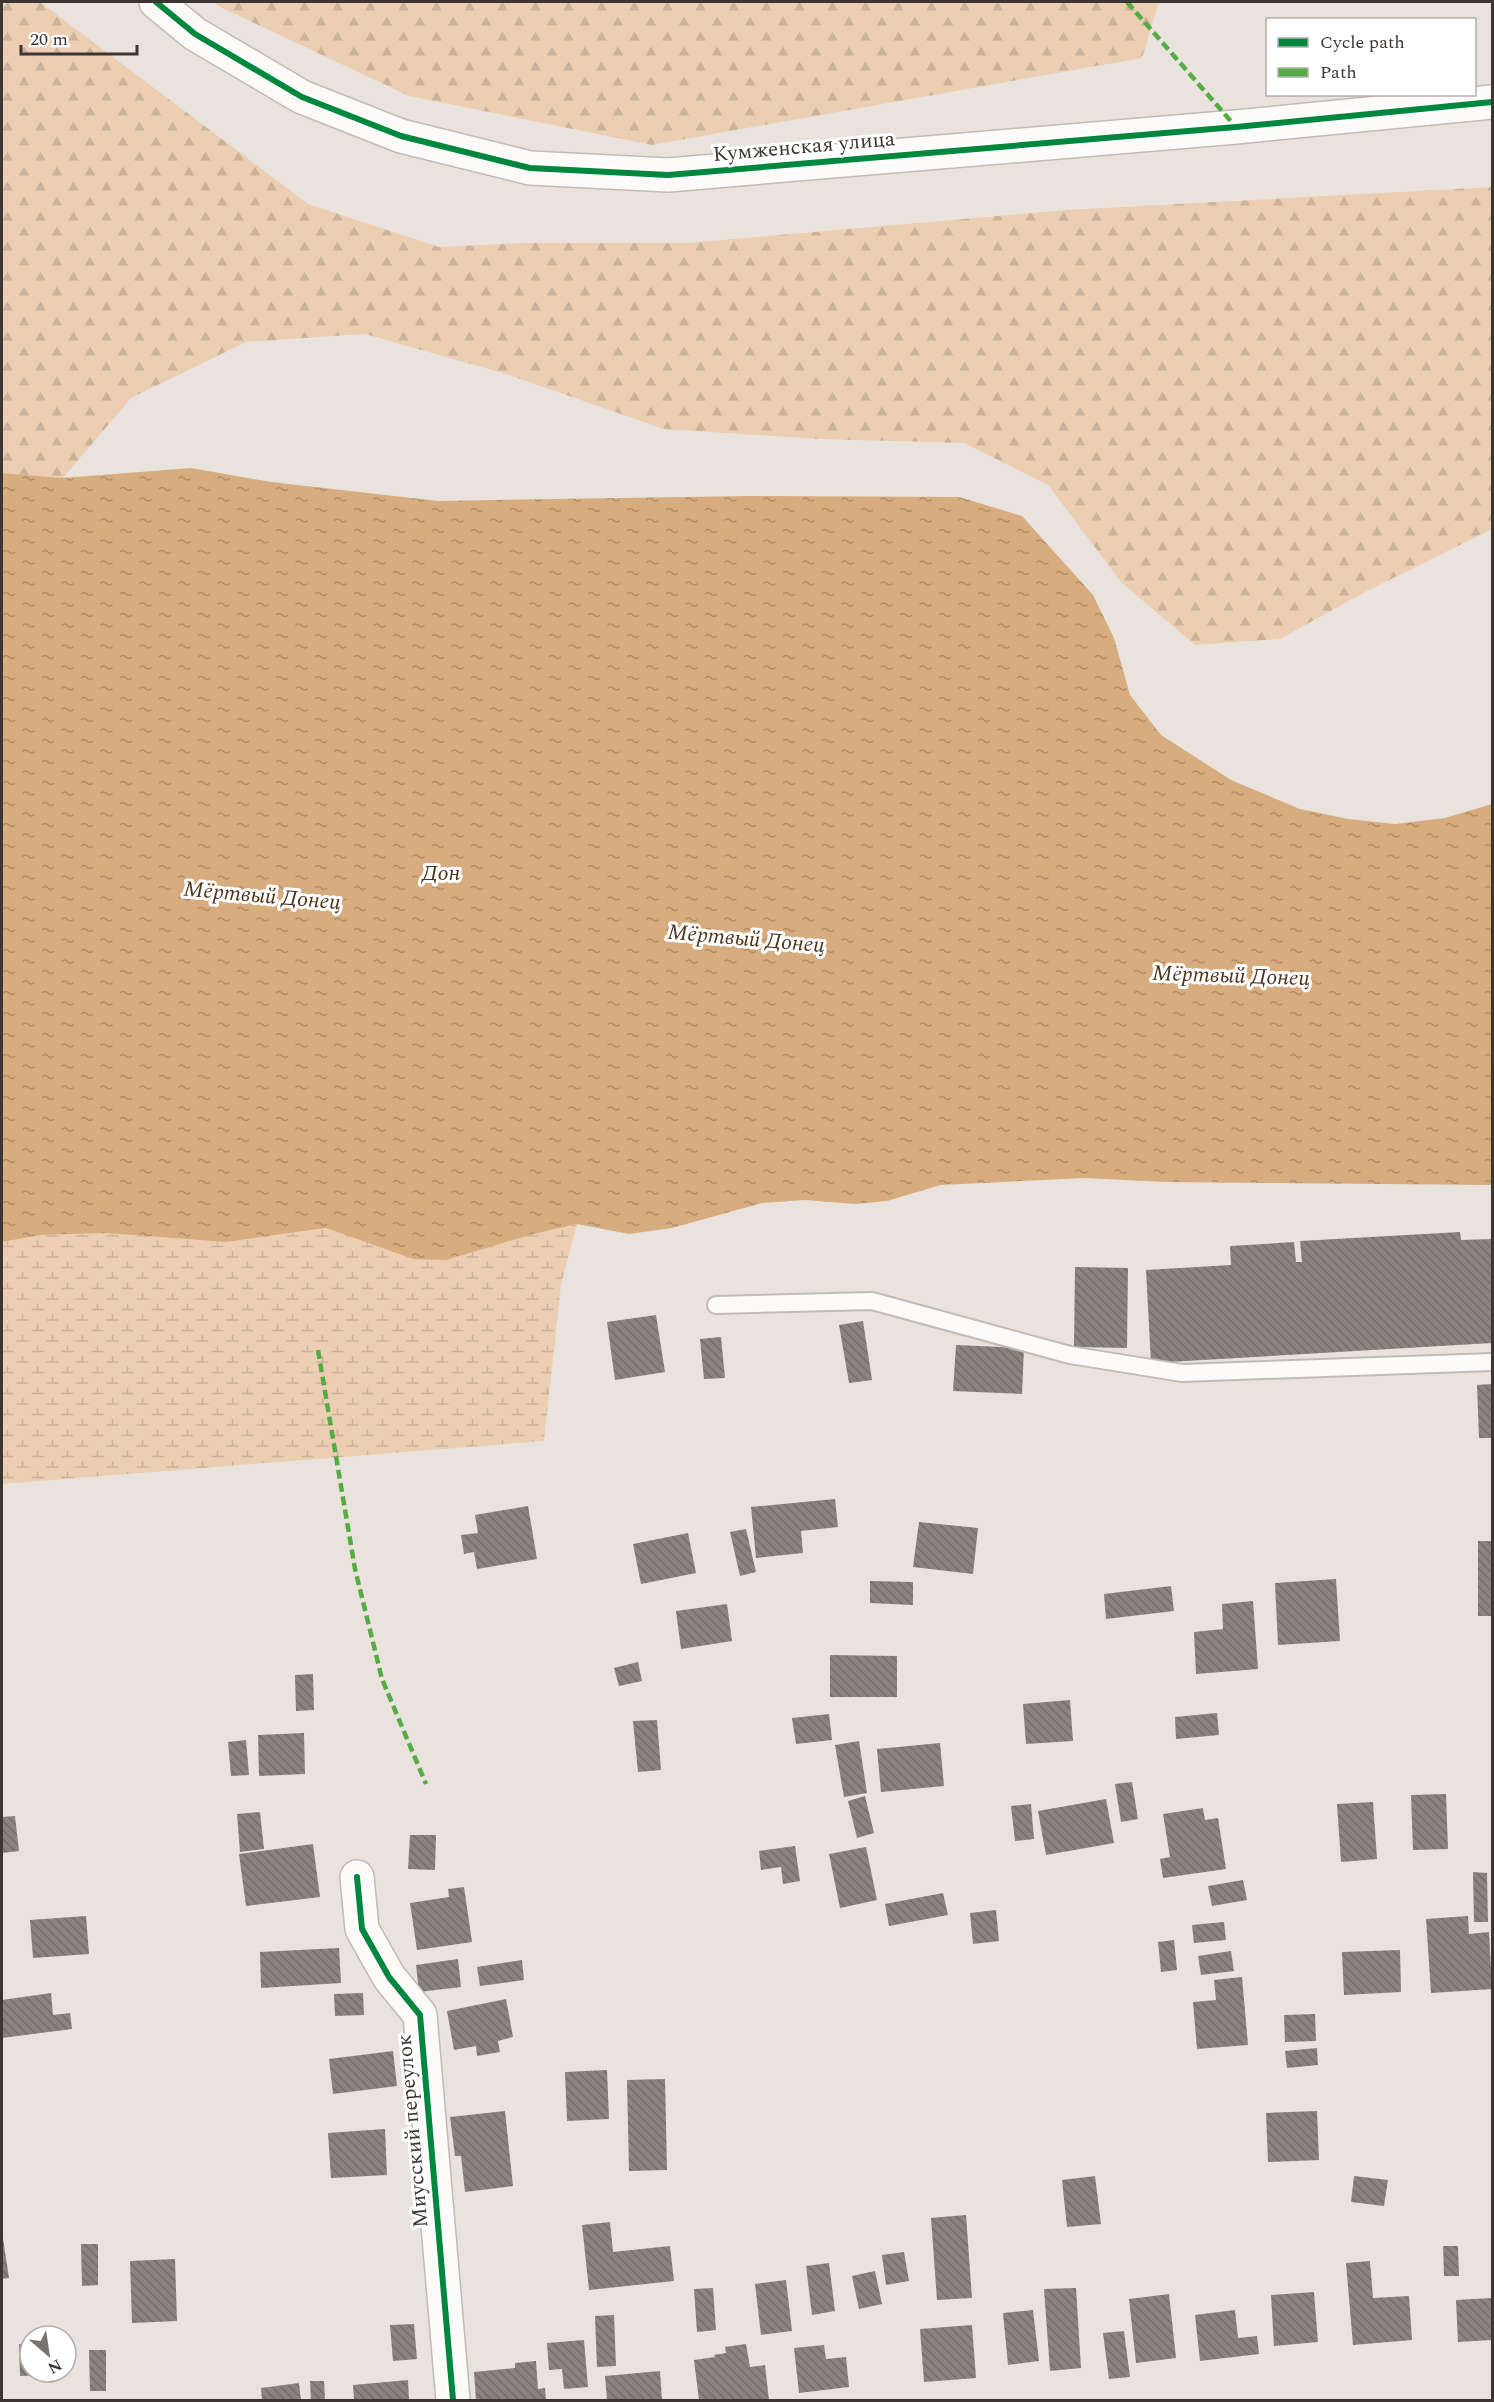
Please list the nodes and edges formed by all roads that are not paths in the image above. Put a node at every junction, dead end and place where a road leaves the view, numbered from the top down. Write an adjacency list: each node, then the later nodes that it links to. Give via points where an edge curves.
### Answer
1 (156, 2): 2 (street, Кумженская улица, via 195,34 302,97 401,136 530,168 668,175)
2 (1492, 102)
3 (716, 1305): 4 (lane, via 872,1301 1070,1355 1182,1373)
4 (1492, 1362)
5 (357, 1877): 6 (street, Миусский переулок, via 362,1929 389,1977 420,2015)
6 (453, 2400)

